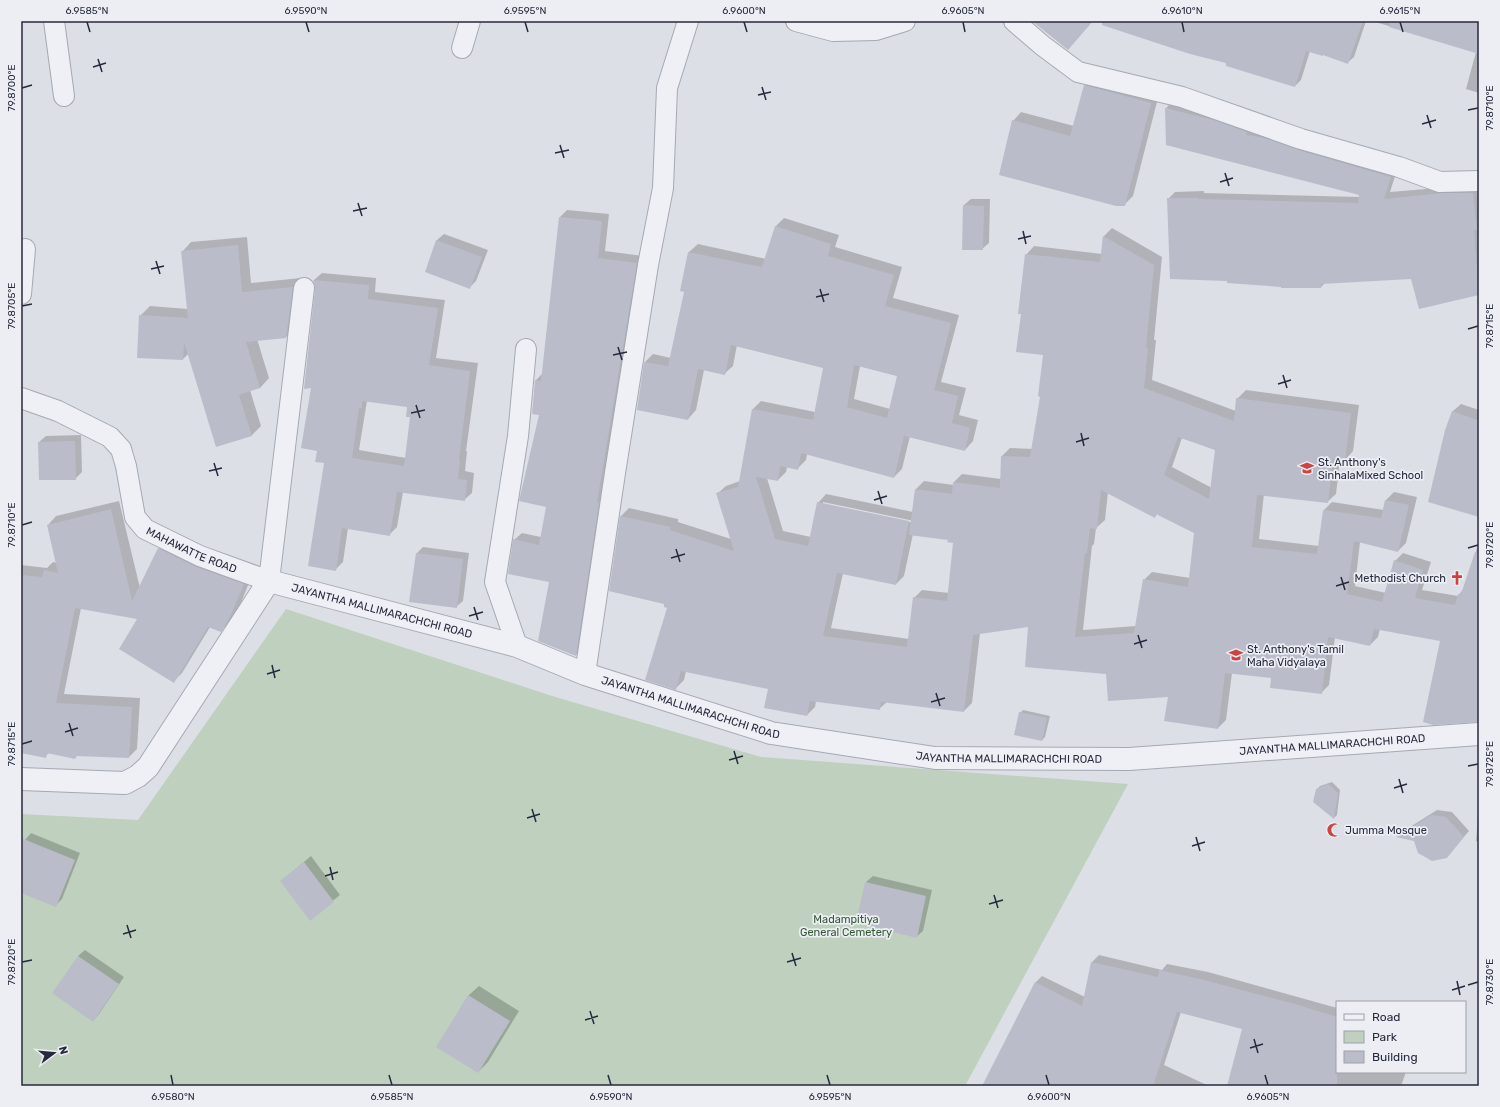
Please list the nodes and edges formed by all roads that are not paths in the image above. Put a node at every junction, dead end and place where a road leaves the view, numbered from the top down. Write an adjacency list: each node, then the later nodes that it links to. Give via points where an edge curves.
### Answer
1 (54, 21): 8 (street)
2 (470, 21): 7 (street)
3 (688, 21): 17 (street, via 667,88 663,188)
4 (796, 21): 5 (street, via 833,31 876,30)
5 (905, 21)
6 (1014, 21): 9 (street, via 1078,72 1182,97 1300,139 1399,167 1440,182)
7 (462, 48)
8 (64, 96)
9 (1479, 181)
10 (25, 250): 12 (street)
11 (304, 288): 15 (street)
12 (21, 294)
13 (526, 349): 16 (street, via 517,443 495,582)
14 (21, 398): 15 (street, MAHAWATTE ROAD, via 58,412 110,437 121,449 135,517 145,529 200,556)
15 (269, 581): 16 (street, JAYANTHA MALLIMARACHCHI ROAD); 19 (street, via 148,767 138,776 125,783)
16 (516, 646): 17 (street, JAYANTHA MALLIMARACHCHI ROAD)
17 (584, 674): 18 (street, JAYANTHA MALLIMARACHCHI ROAD, via 771,733 935,758 1129,759)
18 (1479, 734)
19 (21, 779)

